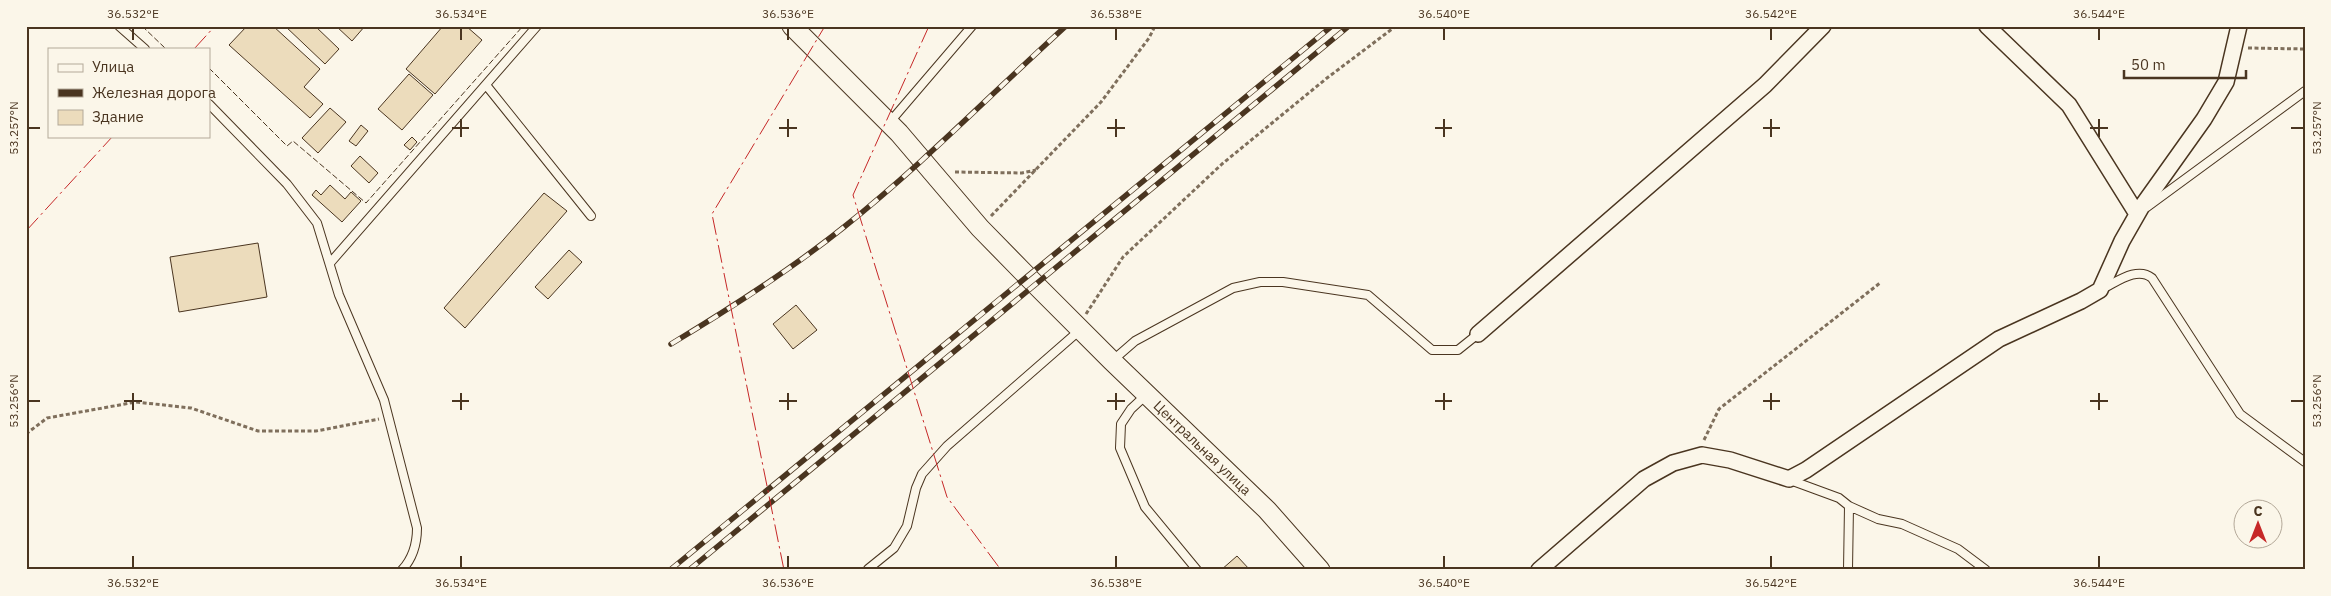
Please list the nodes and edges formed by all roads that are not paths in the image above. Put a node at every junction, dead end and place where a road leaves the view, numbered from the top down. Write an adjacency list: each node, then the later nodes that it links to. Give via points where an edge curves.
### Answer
1 (119, 26): 9 (lane)
2 (537, 26): 11 (lane)
3 (792, 26): 14 (street, Центральная улица)
4 (972, 26): 14 (lane)
5 (1823, 26): 20 (street, via 1765,85)
6 (1988, 26): 15 (street, via 2069,105)
7 (2227, 26): 10 (street)
8 (2238, 26): 10 (street)
9 (144, 48)
10 (2234, 48): 15 (street, via 2226,82)
11 (486, 85): 16 (lane); 17 (lane)
12 (2305, 91): 15 (lane)
13 (210, 105): 17 (lane, via 288,184 318,223)
14 (889, 123): 19 (street, Центральная улица, via 980,228)
15 (2137, 214): 18 (street)
16 (591, 216)
17 (330, 263): 26 (lane, via 339,295 384,400 417,528 410,561)
18 (2100, 290): 23 (lane, via 2136,273 2146,273 2152,278 2240,414); 24 (street, via 1999,339)
19 (1078, 328): 21 (street, Центральная улица); 27 (lane, via 947,446 922,474 907,526 894,548)
20 (1478, 334): 21 (lane, via 1458,350 1432,350 1368,295 1283,282 1260,282 1233,288 1135,341)
21 (1112, 361): 22 (street, Центральная улица)
22 (1146, 394): 28 (lane, via 1121,424 1120,448 1145,507); 29 (street, Центральная улица, via 1268,510)
23 (2305, 462)
24 (1788, 479): 25 (lane, via 1839,498); 30 (street, via 1730,460 1702,455 1673,463 1644,479)
25 (1849, 506): 31 (lane); 32 (lane, via 1878,519 1902,524 1958,549)
26 (402, 570)
27 (867, 570)
28 (1197, 570)
29 (1320, 570)
30 (1539, 570)
31 (1848, 570)
32 (1986, 570)

